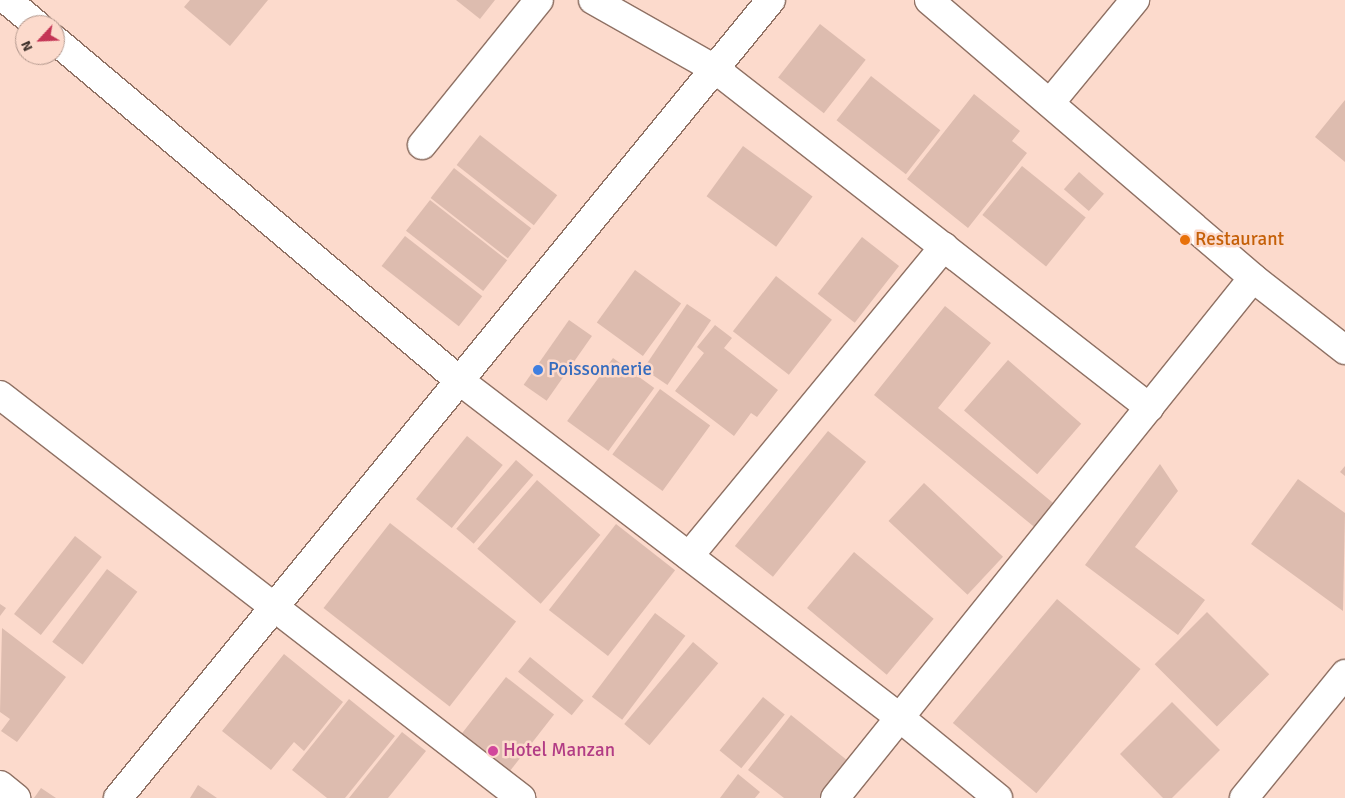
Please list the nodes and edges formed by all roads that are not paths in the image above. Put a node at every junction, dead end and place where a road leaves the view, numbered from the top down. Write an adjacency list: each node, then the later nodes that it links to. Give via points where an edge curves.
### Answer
1 (7, 0): 7 (street)
2 (539, 0): 11 (street)
3 (593, 0): 9 (street)
4 (771, 0): 9 (street)
5 (929, 0): 10 (street)
6 (1135, 0): 10 (street)
7 (25, 15)
8 (65, 48): 15 (street)
9 (715, 69): 12 (street); 15 (street)
10 (1050, 103): 13 (street)
11 (422, 145)
12 (944, 247): 17 (street); 18 (street)
13 (1253, 278): 14 (street); 17 (street)
14 (1345, 350)
15 (460, 381): 18 (street); 19 (street)
16 (0, 395): 19 (street)
17 (1150, 408): 21 (street)
18 (689, 556): 21 (street)
19 (273, 610): 24 (street); 25 (street)
20 (1345, 674): 28 (street)
21 (899, 717): 26 (street); 27 (street)
22 (0, 785): 23 (street)
23 (16, 798)
24 (118, 798)
25 (521, 798)
26 (834, 798)
27 (998, 798)
28 (1244, 798)

